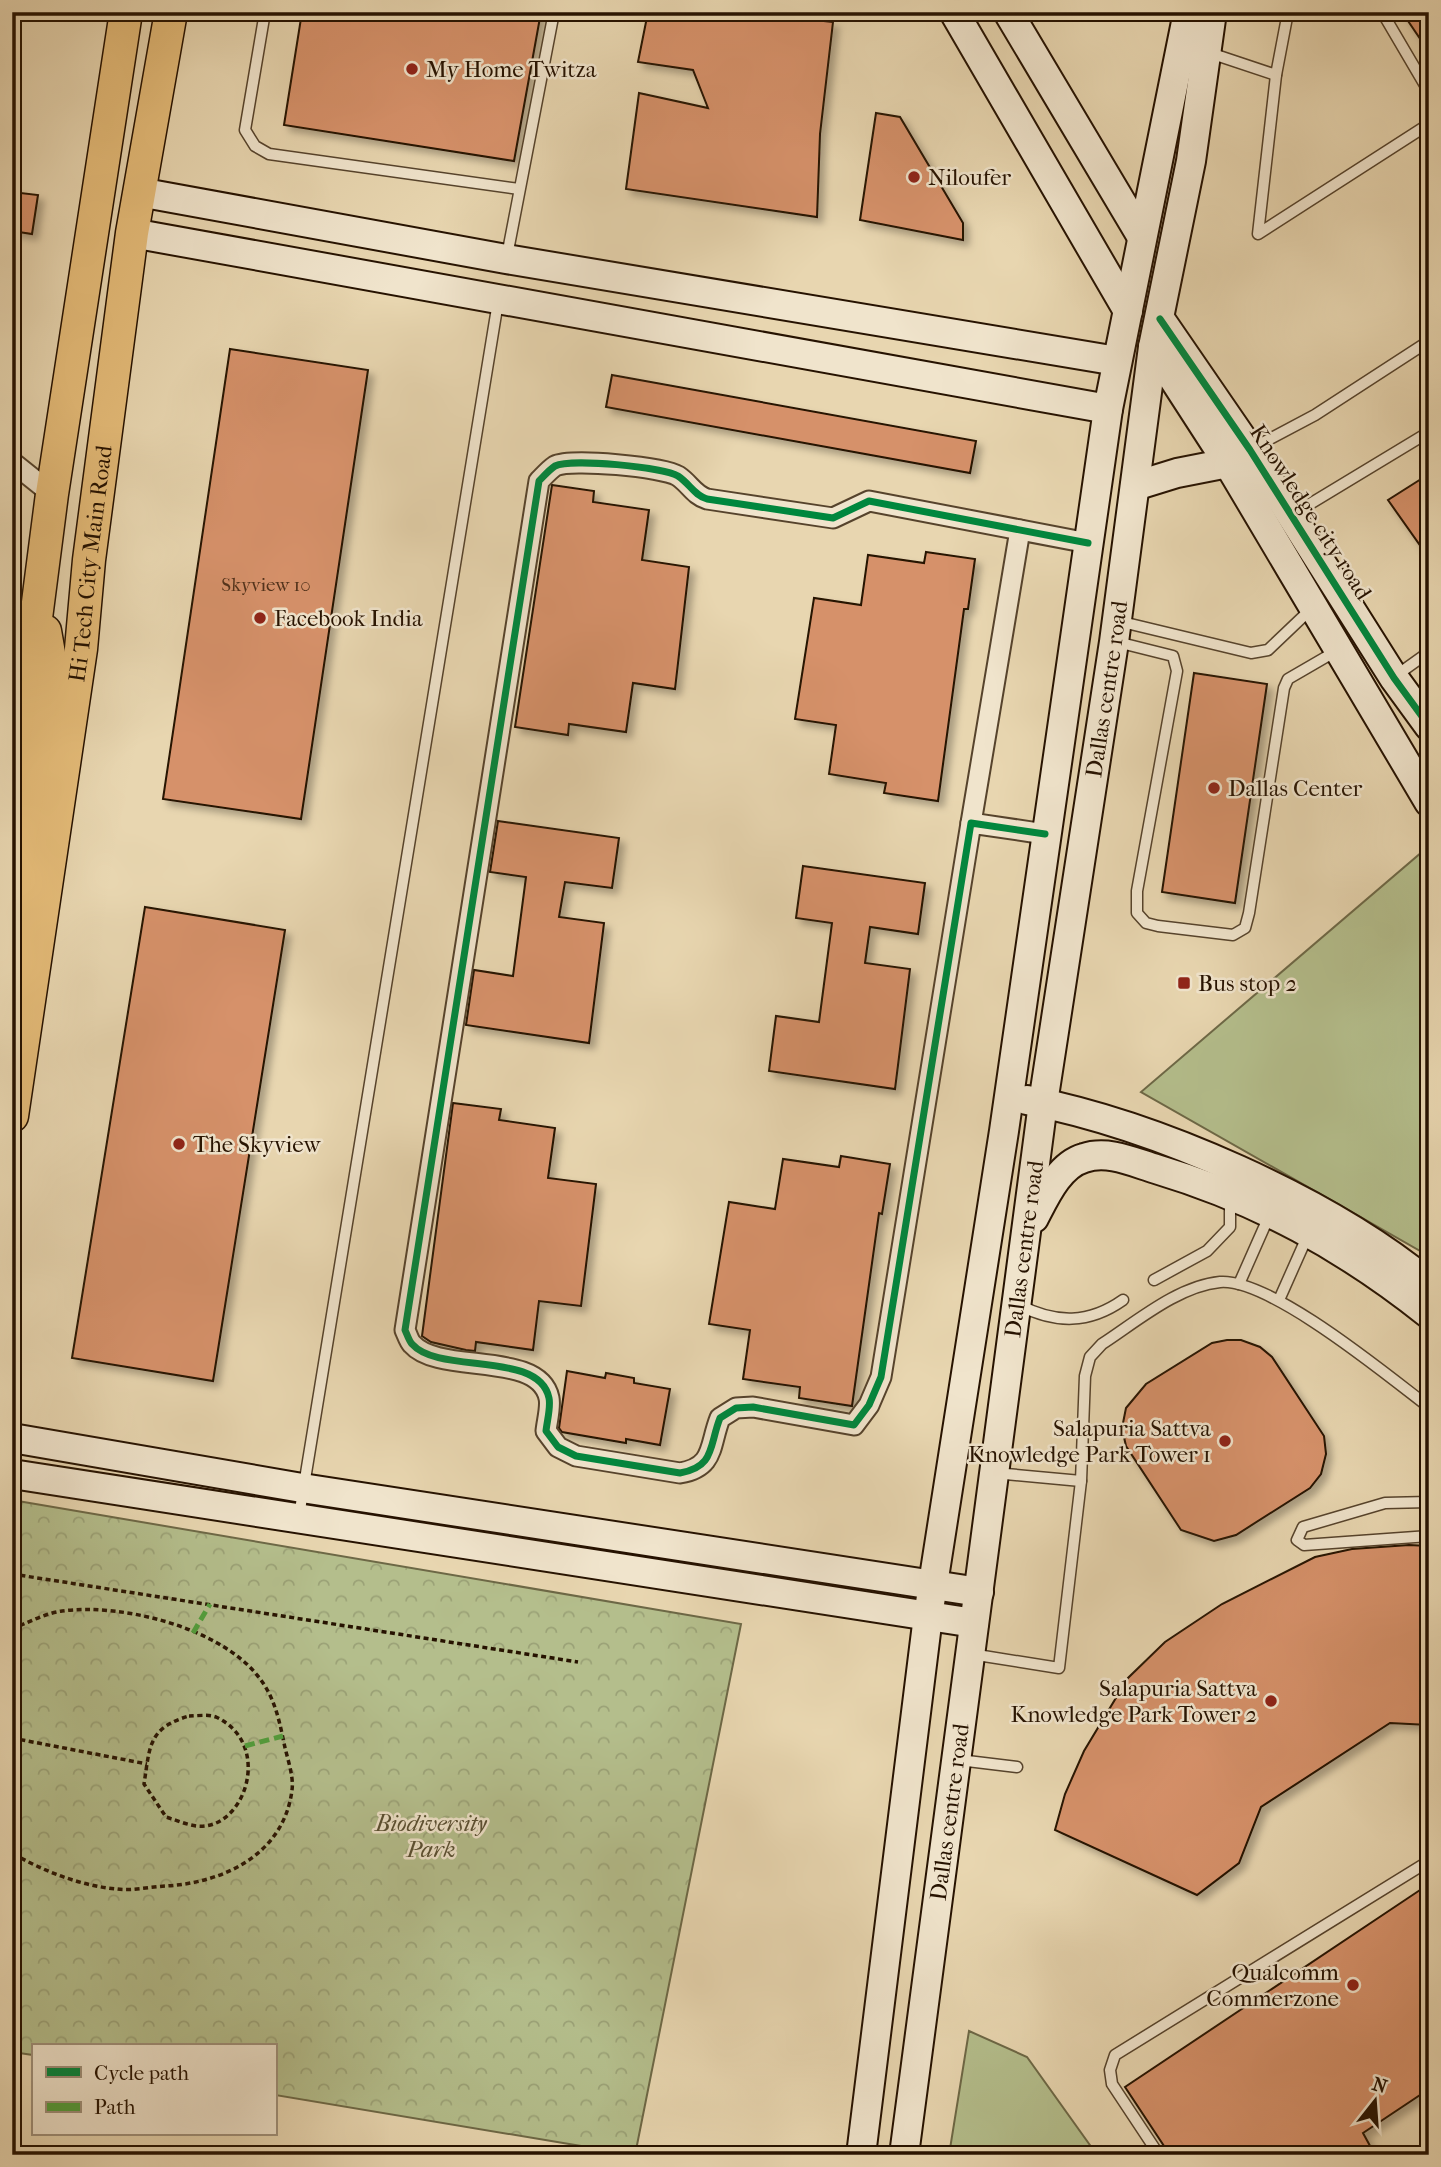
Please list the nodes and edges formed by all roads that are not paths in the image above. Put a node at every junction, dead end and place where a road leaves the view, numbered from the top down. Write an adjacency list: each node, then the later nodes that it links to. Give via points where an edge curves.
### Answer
1 (126, 12): 32 (main road, Hi Tech City Main Road)
2 (171, 12): 17 (main road, Hi Tech City Main Road)
3 (265, 12): 16 (lane, via 245,130 255,146 268,155)
4 (554, 12): 16 (lane)
5 (954, 12): 12 (street)
6 (1188, 12): 19 (street, Dallas centre road)
7 (1212, 12): 11 (street, Dallas centre road)
8 (1288, 12): 13 (lane)
9 (1382, 12): 14 (lane)
10 (1014, 22): 12 (street); 19 (street)
11 (1206, 52): 13 (lane); 23 (street, Dallas centre road, via 1191,161)
12 (978, 54): 22 (street)
13 (1276, 75): 15 (lane, via 1258,234)
14 (1429, 92)
15 (1429, 124)
16 (519, 189): 20 (lane)
17 (139, 192): 18 (main road, Hi Tech City Main Road); 20 (street)
18 (132, 233): 21 (street); 50 (main road, Hi Tech City Main Road, via 81,649)
19 (1142, 237): 22 (street, Dallas centre road)
20 (506, 260): 26 (street)
21 (498, 298): 27 (street); 69 (lane)
22 (1128, 311): 26 (street, Dallas centre road)
23 (1160, 319): 25 (street, Dallas centre road); 29 (street, Knowledge city road)
24 (1429, 341): 29 (lane, via 1315,415)
25 (1153, 347): 29 (street, Knowledge city road); 31 (street, Dallas centre road)
26 (1117, 361): 27 (street, Dallas centre road)
27 (1108, 409): 35 (street, Dallas centre road)
28 (1429, 432): 33 (lane)
29 (1239, 456): 31 (street); 33 (street, Knowledge city road); 37 (street, Knowledge city road)
30 (12, 463): 32 (street)
31 (1135, 486): 38 (street, Dallas centre road)
32 (52, 494): 36 (main road, Hi Tech City Main Road)
33 (1291, 515): 41 (street, Knowledge city road)
34 (1020, 530): 35 (street); 45 (street); 45 (street, via 869,501 833,518 707,499 697,496 677,475 578,461 556,466 539,481 405,1329 412,1345 431,1355 530,1374 550,1399 546,1431 558,1447 576,1456 680,1473 697,1470 709,1459 720,1418 736,1408 854,1425 881,1377)
35 (1088, 543): 46 (street, Dallas centre road)
36 (39, 598): 44 (main road, Hi Tech City Main Road); 47 (main road, via 54,682)
37 (1313, 607): 38 (lane, via 1268,650 1251,653); 39 (street, Knowledge city road)
38 (1116, 631): 39 (lane, via 1172,656 1177,671 1137,891 1137,913 1157,926 1233,934 1245,928 1250,913 1284,688 1288,679); 49 (street, Dallas centre road)
39 (1338, 650): 43 (street, Knowledge city road)
40 (1429, 652): 41 (lane)
41 (1394, 678): 42 (street, Knowledge city road)
42 (1429, 726)
43 (1429, 802)
44 (12, 804)
45 (971, 823): 46 (street)
46 (1045, 834): 48 (street, Dallas centre road)
47 (12, 983)
48 (1008, 1097): 49 (street); 73 (street, Dallas centre road)
49 (1043, 1103): 53 (street, Dallas centre road); 57 (street, via 1108,1122 1252,1178 1340,1224)
50 (12, 1116)
51 (1230, 1192): 52 (street); 53 (street, via 1113,1156 1081,1158 1055,1182); 55 (lane, via 1230,1227 1207,1251)
52 (1270, 1213): 54 (street); 56 (lane)
53 (1028, 1231): 60 (street, Dallas centre road)
54 (1309, 1233): 59 (lane); 61 (street)
55 (1154, 1280)
56 (1239, 1284): 59 (lane); 68 (lane, via 1221,1282 1195,1288 1112,1337 1090,1357 1081,1426)
57 (1429, 1284)
58 (1123, 1300): 60 (lane, via 1104,1313 1059,1320)
59 (1279, 1300): 62 (lane)
60 (1017, 1304): 66 (street, Dallas centre road)
61 (1429, 1314)
62 (1403, 1388): 63 (lane); 64 (lane)
63 (1399, 1399)
64 (1429, 1407)
65 (12, 1438): 69 (street)
66 (994, 1472): 68 (lane); 74 (street, Dallas centre road)
67 (12, 1474): 71 (street)
68 (1081, 1481): 77 (lane, via 1059,1668)
69 (302, 1488): 71 (lane); 73 (street)
70 (1429, 1502): 72 (lane, via 1385,1503 1303,1527 1297,1540 1304,1545)
71 (299, 1518): 75 (street)
72 (1429, 1536)
73 (933, 1585): 74 (street); 75 (street, Dallas centre road)
74 (979, 1592): 76 (street, Dallas centre road)
75 (928, 1616): 76 (street); 81 (street, Dallas centre road)
76 (974, 1623): 77 (street, Dallas centre road)
77 (969, 1654): 78 (street, Dallas centre road)
78 (955, 1759): 79 (lane); 82 (street, Dallas centre road)
79 (1017, 1767)
80 (1429, 1861): 83 (lane, via 1115,2055 1112,2084)
81 (861, 2155)
82 (904, 2155)
83 (1159, 2155)

